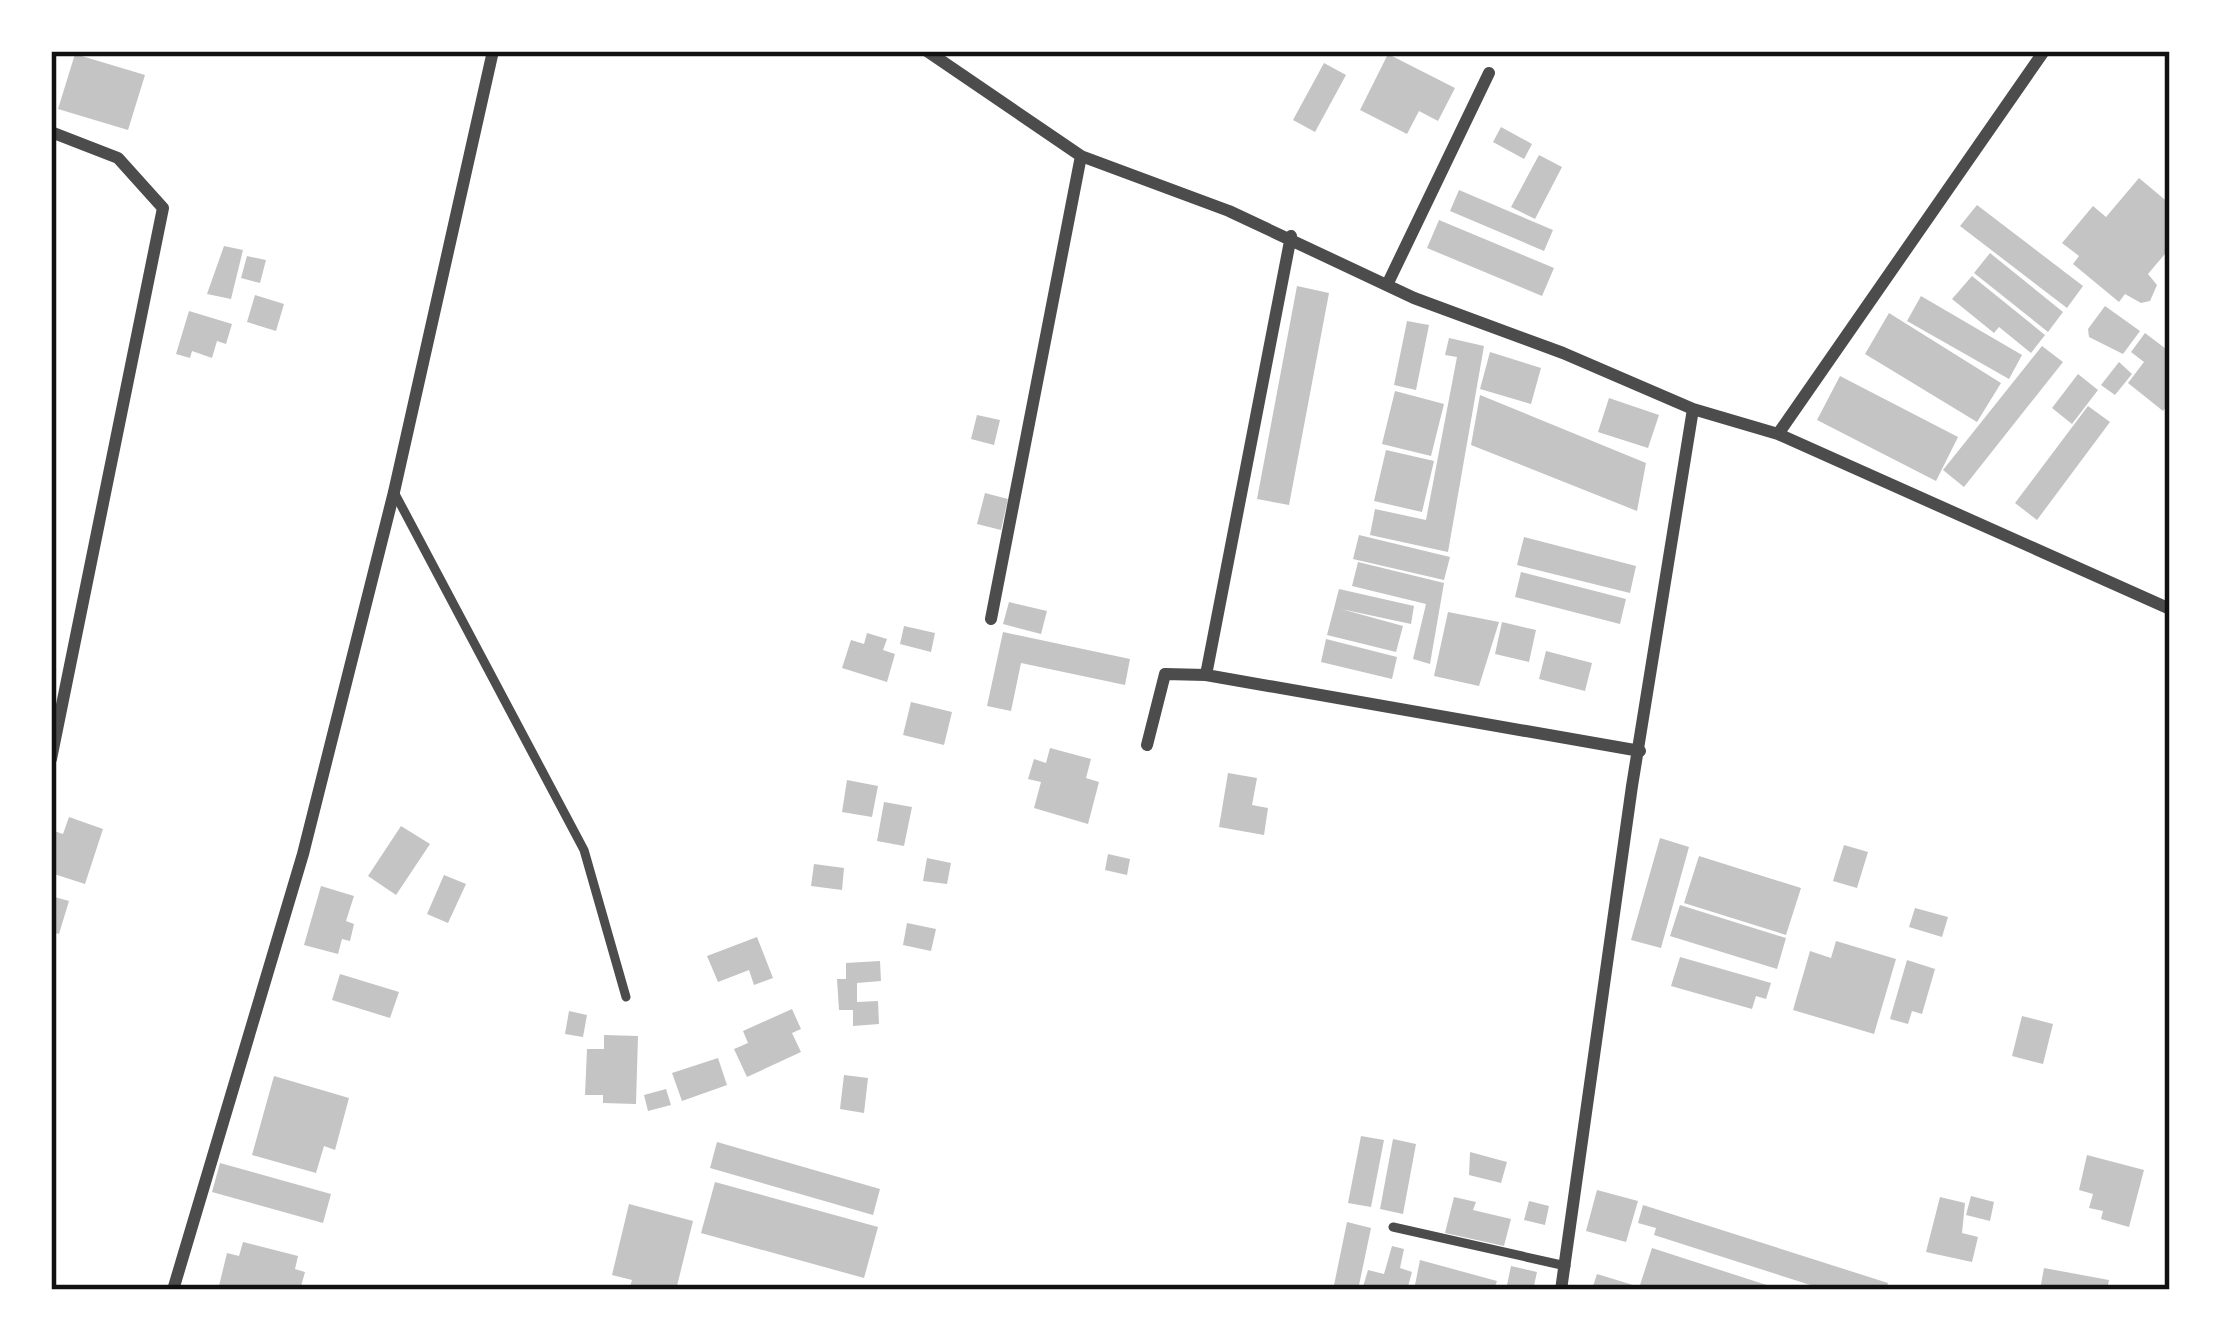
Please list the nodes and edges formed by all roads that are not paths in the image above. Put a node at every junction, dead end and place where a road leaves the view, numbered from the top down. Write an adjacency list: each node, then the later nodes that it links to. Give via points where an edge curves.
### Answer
1 (494, 51): 11 (street)
2 (927, 51): 6 (street)
3 (2044, 51): 10 (street)
4 (1489, 74): 8 (street)
5 (51, 132): 17 (street, via 118,158 163,208)
6 (1082, 157): 7 (street); 13 (street)
7 (1291, 236): 8 (street); 14 (street)
8 (1387, 284): 9 (street)
9 (1693, 409): 10 (street); 16 (street)
10 (1778, 434): 12 (street)
11 (394, 492): 18 (lane, via 584,850); 21 (street, via 303,854)
12 (2170, 609)
13 (991, 619)
14 (1206, 675): 15 (street, via 1165,674); 16 (street)
15 (1147, 746)
16 (1640, 751): 20 (street)
17 (51, 759)
18 (626, 997)
19 (1394, 1227): 20 (lane)
20 (1566, 1266): 22 (street)
21 (172, 1290)
22 (1561, 1290)

